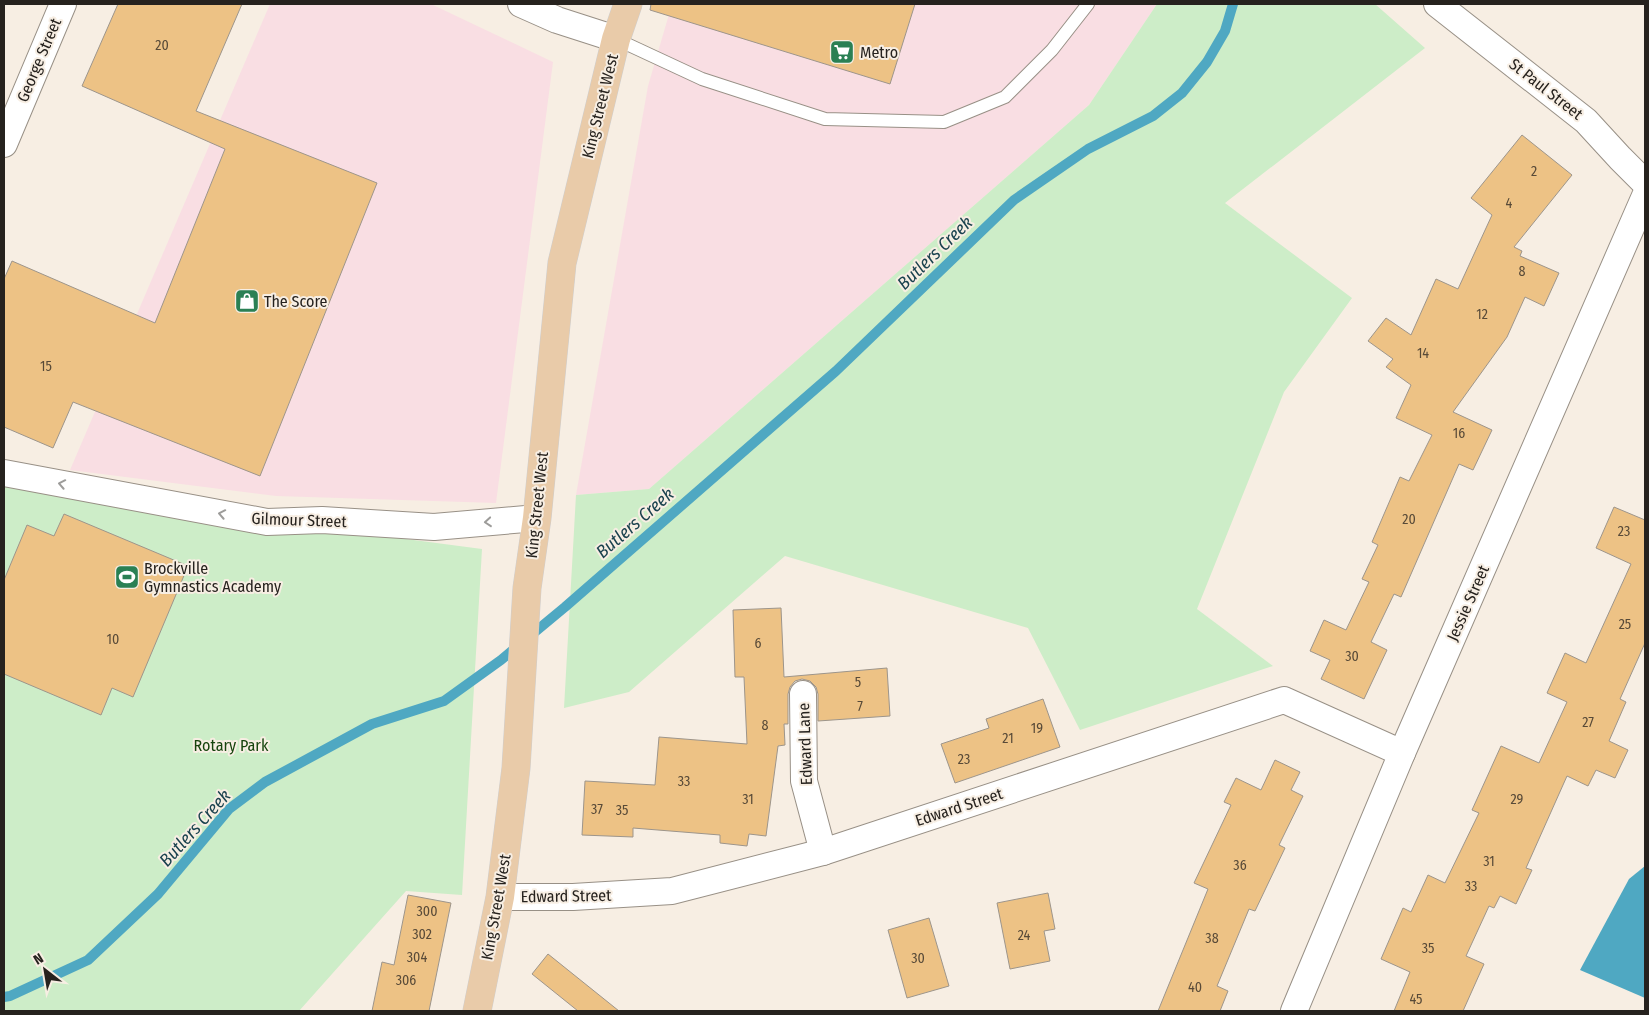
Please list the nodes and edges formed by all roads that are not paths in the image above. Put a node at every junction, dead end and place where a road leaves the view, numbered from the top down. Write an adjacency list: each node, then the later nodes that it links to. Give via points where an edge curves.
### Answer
1 (63, 4): 7 (street, George Street)
2 (521, 4): 6 (street, via 557,20)
3 (628, 4): 6 (main road, King Street West)
4 (1088, 4): 6 (lane, via 1052,50 1004,97 944,122 825,119 702,79)
5 (1437, 4): 8 (street, St Paul Street, via 1586,121)
6 (616, 38): 11 (main road, King Street West, via 562,262)
7 (4, 144)
8 (1645, 183)
9 (1645, 196): 13 (street, Jessie Street)
10 (4, 473): 11 (street, Gilmour Street, one-way to 10, via 434,527 322,520 267,522)
11 (537, 518): 15 (main road, King Street West, via 527,588 516,768)
12 (803, 694): 14 (street, Edward Lane, via 804,781)
13 (1402, 753): 14 (street, Edward Street, via 1284,700); 17 (street, Jessie Street)
14 (823, 852): 15 (street, Edward Street, via 672,891 573,897)
15 (500, 897): 16 (main road, King Street West)
16 (478, 1011)
17 (1294, 1011)

